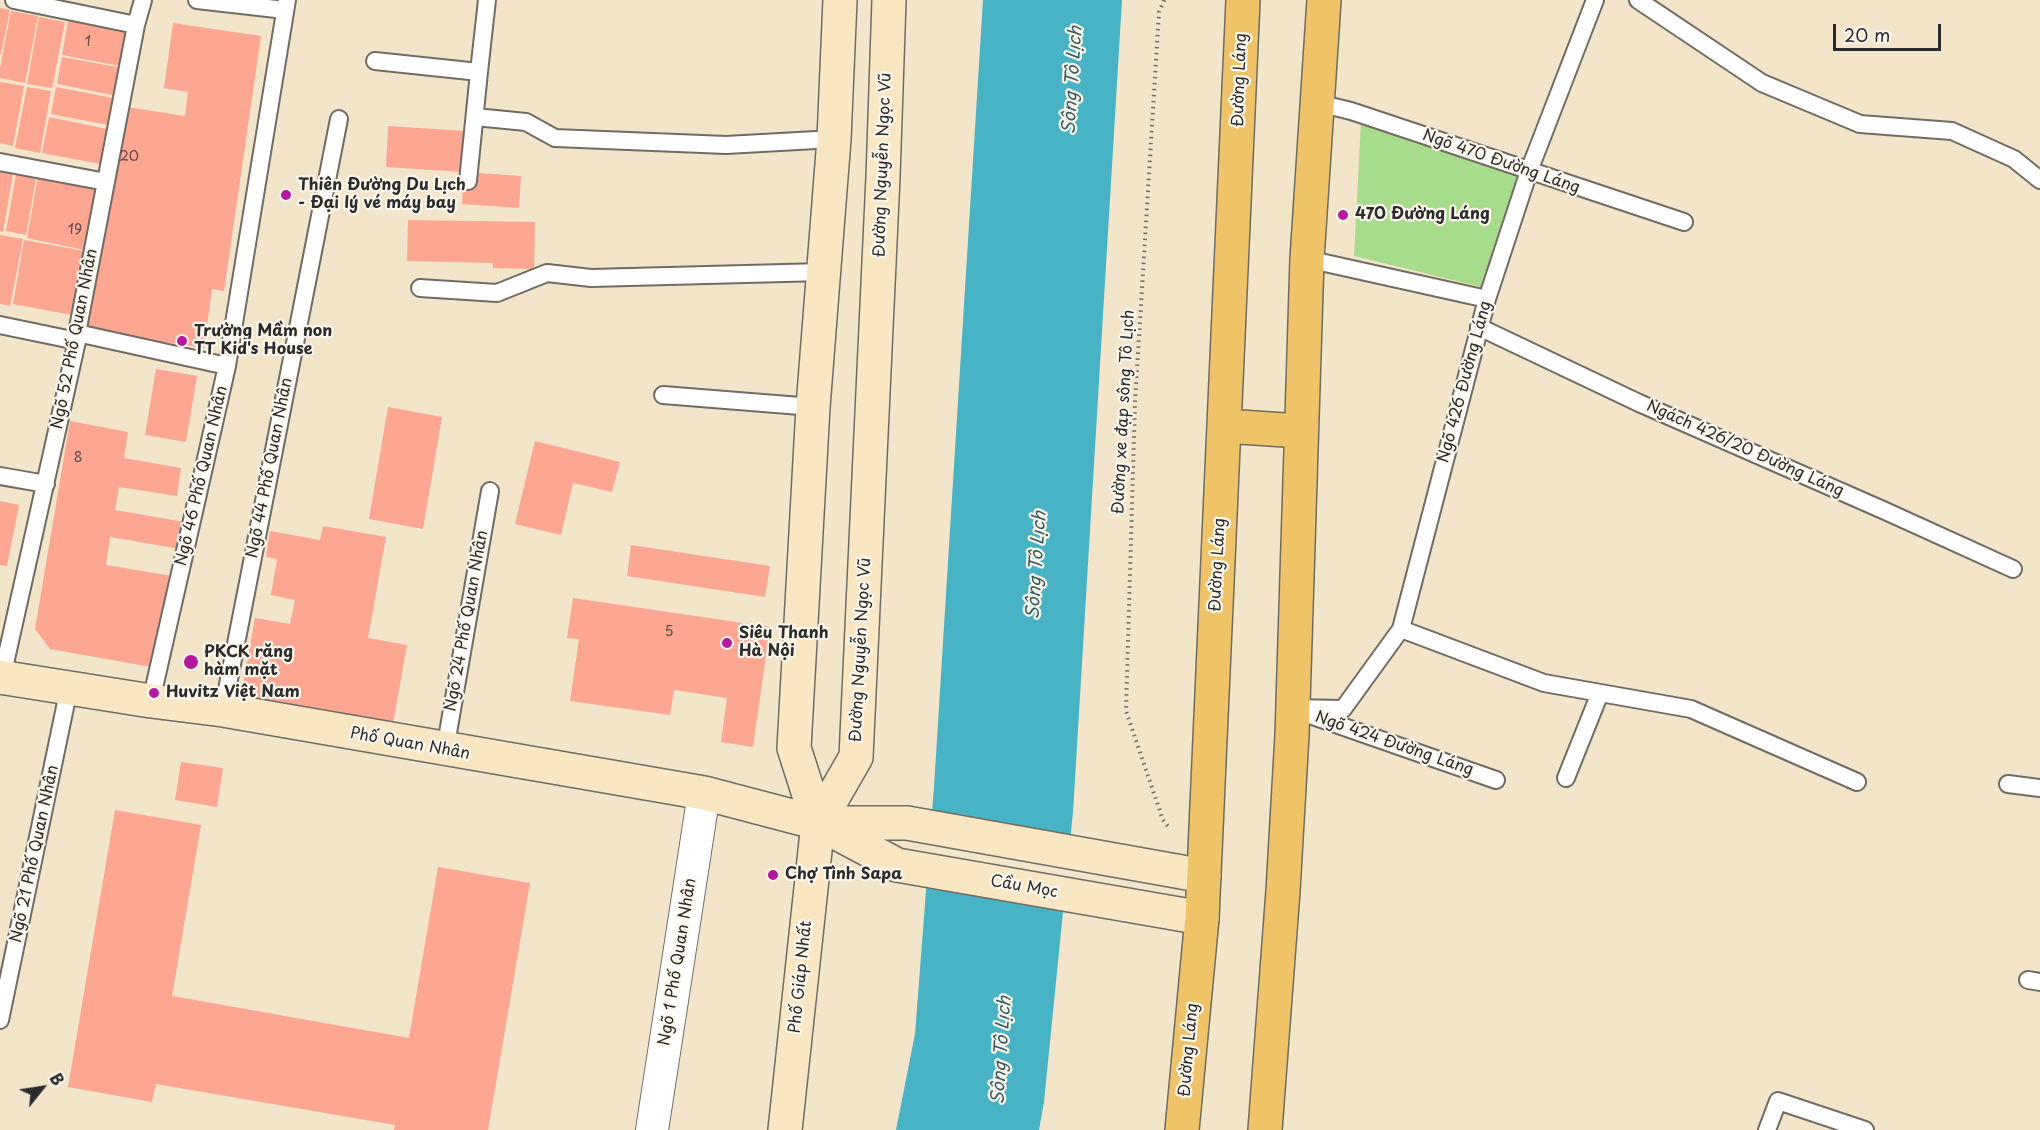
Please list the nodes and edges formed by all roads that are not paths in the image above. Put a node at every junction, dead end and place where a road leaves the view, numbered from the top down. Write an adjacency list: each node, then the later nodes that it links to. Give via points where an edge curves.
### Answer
1 (14, 0): 12 (lane)
2 (143, 0): 12 (lane, Ngõ 52 Phố Quan Nhân)
3 (197, 0): 11 (lane)
4 (488, 0): 14 (lane)
5 (840, 0): 18 (main road)
6 (890, 0): 55 (main road, Đường Nguyễn Ngọc Vũ, via 856,757)
7 (1244, 0): 35 (main road, Đường Láng)
8 (1324, 0): 15 (main road)
9 (1595, 0): 20 (lane, Ngõ 426 Đường Láng)
10 (1638, 0): 21 (lane, via 1762,83 1860,123 1952,131 2014,159)
11 (286, 5): 32 (lane, Ngõ 46 Phố Quan Nhân)
12 (136, 25): 23 (lane, Ngõ 52 Phố Quan Nhân)
13 (375, 62): 14 (lane)
14 (479, 72): 16 (lane)
15 (1318, 103): 20 (lane, Ngõ 470 Đường Láng); 25 (main road)
16 (475, 117): 18 (lane, via 526,122 555,138 726,145); 22 (lane)
17 (339, 120): 47 (lane, Ngõ 44 Phố Quan Nhân)
18 (834, 139): 26 (main road)
19 (0, 162): 23 (lane)
20 (1529, 171): 24 (lane, Ngõ 470 Đường Láng); 28 (lane, Ngõ 426 Đường Láng)
21 (2040, 180)
22 (468, 181)
23 (106, 182): 31 (lane, Ngõ 52 Phố Quan Nhân)
24 (1684, 222)
25 (1307, 259): 28 (lane); 36 (main road)
26 (824, 272): 27 (lane, via 591,278 547,273 497,293); 34 (main road)
27 (420, 288)
28 (1487, 299): 30 (lane, Ngõ 426 Đường Láng)
29 (0, 325): 31 (lane)
30 (1479, 327): 40 (lane, Ngách 426/20 Đường Láng, via 1639,403); 41 (lane, Ngõ 426 Đường Láng)
31 (77, 337): 32 (lane); 38 (lane, Ngõ 52 Phố Quan Nhân)
32 (227, 366): 45 (lane, Ngõ 46 Phố Quan Nhân)
33 (663, 395): 34 (lane)
34 (813, 407): 55 (main road, via 794,748)
35 (1225, 426): 36 (main road); 57 (main road, Đường Láng)
36 (1300, 431): 46 (main road)
37 (0, 476): 38 (lane)
38 (46, 484): 42 (lane, Ngõ 52 Phố Quan Nhân)
39 (490, 491): 48 (lane, Ngõ 24 Phố Quan Nhân)
40 (2013, 569)
41 (1401, 629): 44 (lane, via 1544,683); 46 (lane, Ngõ 426 Đường Láng, via 1343,709)
42 (1, 677): 43 (main road, Phố Quan Nhân)
43 (69, 688): 45 (main road, Phố Quan Nhân); 59 (lane, Ngõ 21 Phố Quan Nhân)
44 (1600, 693): 49 (lane); 51 (lane, via 1691,709)
45 (151, 701): 47 (main road, Phố Quan Nhân)
46 (1292, 708): 50 (lane, Ngõ 424 Đường Láng); 63 (main road)
47 (223, 710): 48 (main road, Phố Quan Nhân)
48 (445, 750): 54 (main road, Phố Quan Nhân)
49 (1566, 778)
50 (1496, 780)
51 (1857, 782)
52 (2008, 784): 53 (lane)
53 (2040, 788)
54 (704, 793): 55 (main road, Phố Quan Nhân); 60 (street, Ngõ 1 Phố Quan Nhân)
55 (818, 823): 56 (main road, Phố Quan Nhân); 57 (main road, Phố Quan Nhân, via 907,823); 61 (main road, Phố Giáp Nhất)
56 (897, 865): 58 (main road, Cầu Mọc)
57 (1203, 876): 58 (main road, Đường Láng)
58 (1202, 918): 62 (main road, Đường Láng)
59 (0, 1020)
60 (652, 1130)
61 (785, 1130)
62 (1182, 1130)
63 (1265, 1130)
64 (1767, 1130): 65 (lane, via 1778,1101)
65 (1865, 1130)

